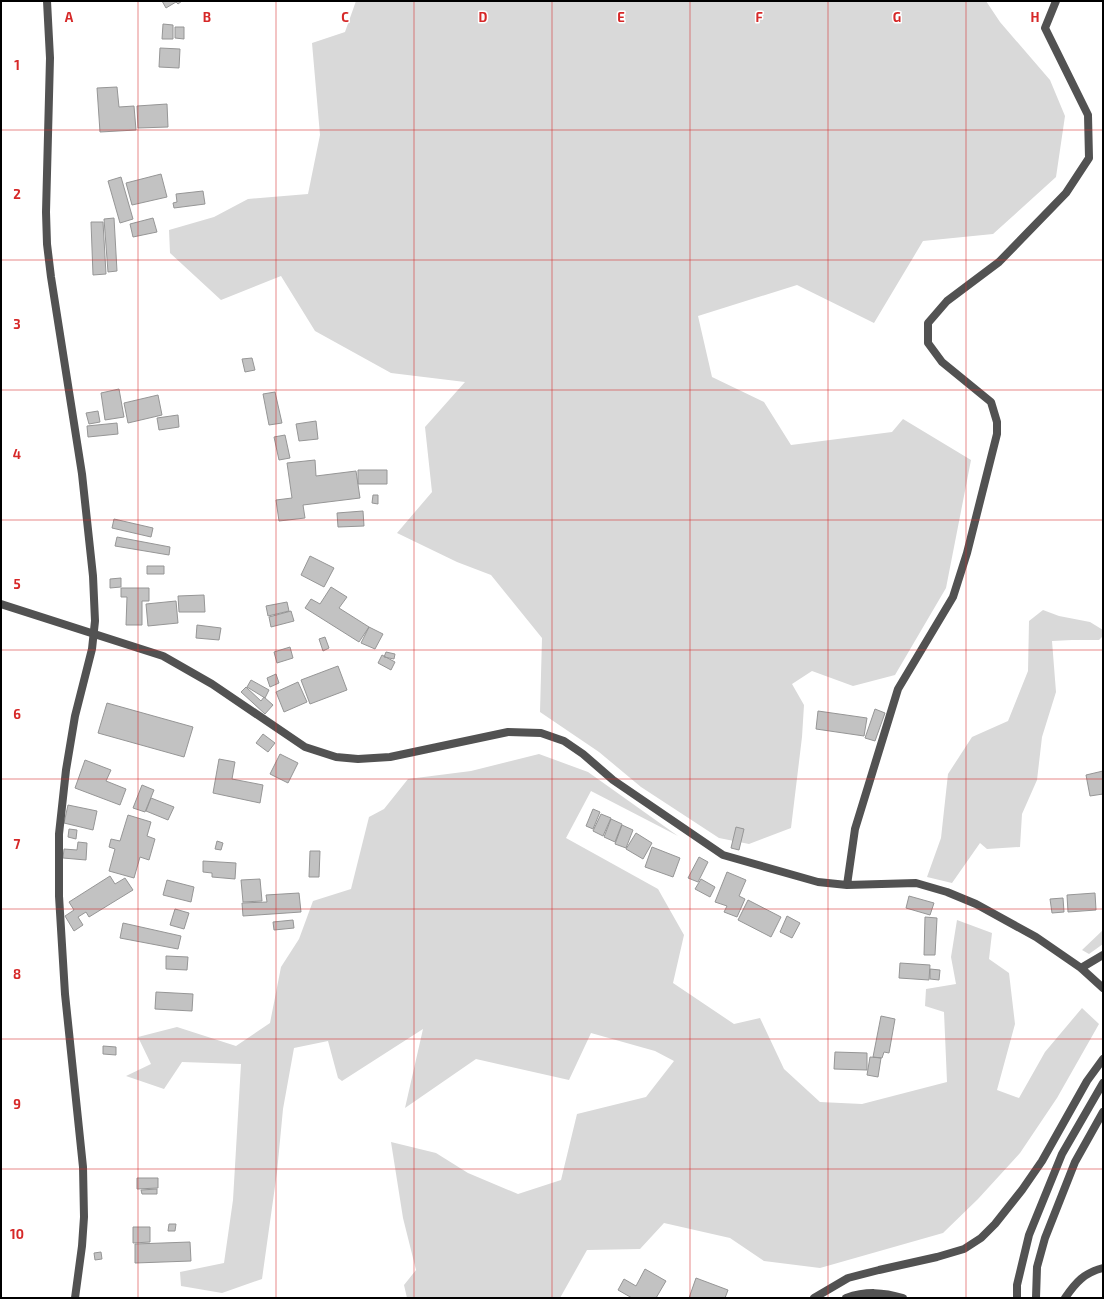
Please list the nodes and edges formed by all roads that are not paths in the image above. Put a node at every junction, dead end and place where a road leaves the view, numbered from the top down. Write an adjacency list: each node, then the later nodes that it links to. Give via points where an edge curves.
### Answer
1 (48, 1): 4 (street, via 50,58 47,244 82,474 93,576)
2 (1056, 1): 5 (street, via 1045,28 1088,115 1089,158 1066,193 999,262 947,301 928,323 928,343 942,362 991,402 997,422 997,434 968,553 953,597 898,689 855,829)
3 (1, 604): 4 (street)
4 (94, 633): 5 (street, via 163,656 212,684 305,747 336,757 390,757 508,732 541,733 564,741 613,780 723,855 818,882); 13 (street, via 74,724 59,834 59,896 64,978 84,1193 82,1246)
5 (847, 885): 7 (street, via 916,883 947,892 976,904 1036,937)
6 (1103, 955): 7 (street)
7 (1081, 968): 8 (street)
8 (1102, 987)
9 (1103, 1059): 14 (street, via 1086,1081 1046,1154 1022,1190 982,1238 964,1249 848,1278)
10 (1103, 1083): 17 (street, via 1062,1154 1029,1235 1017,1286)
11 (1103, 1112): 18 (street, via 1075,1162 1045,1238 1037,1267)
12 (1103, 1268): 19 (street, via 1087,1273)
13 (75, 1298)
14 (814, 1298)
15 (846, 1298): 16 (street, via 868,1292 886,1293)
16 (903, 1298)
17 (1017, 1298)
18 (1036, 1298)
19 (1065, 1298)

